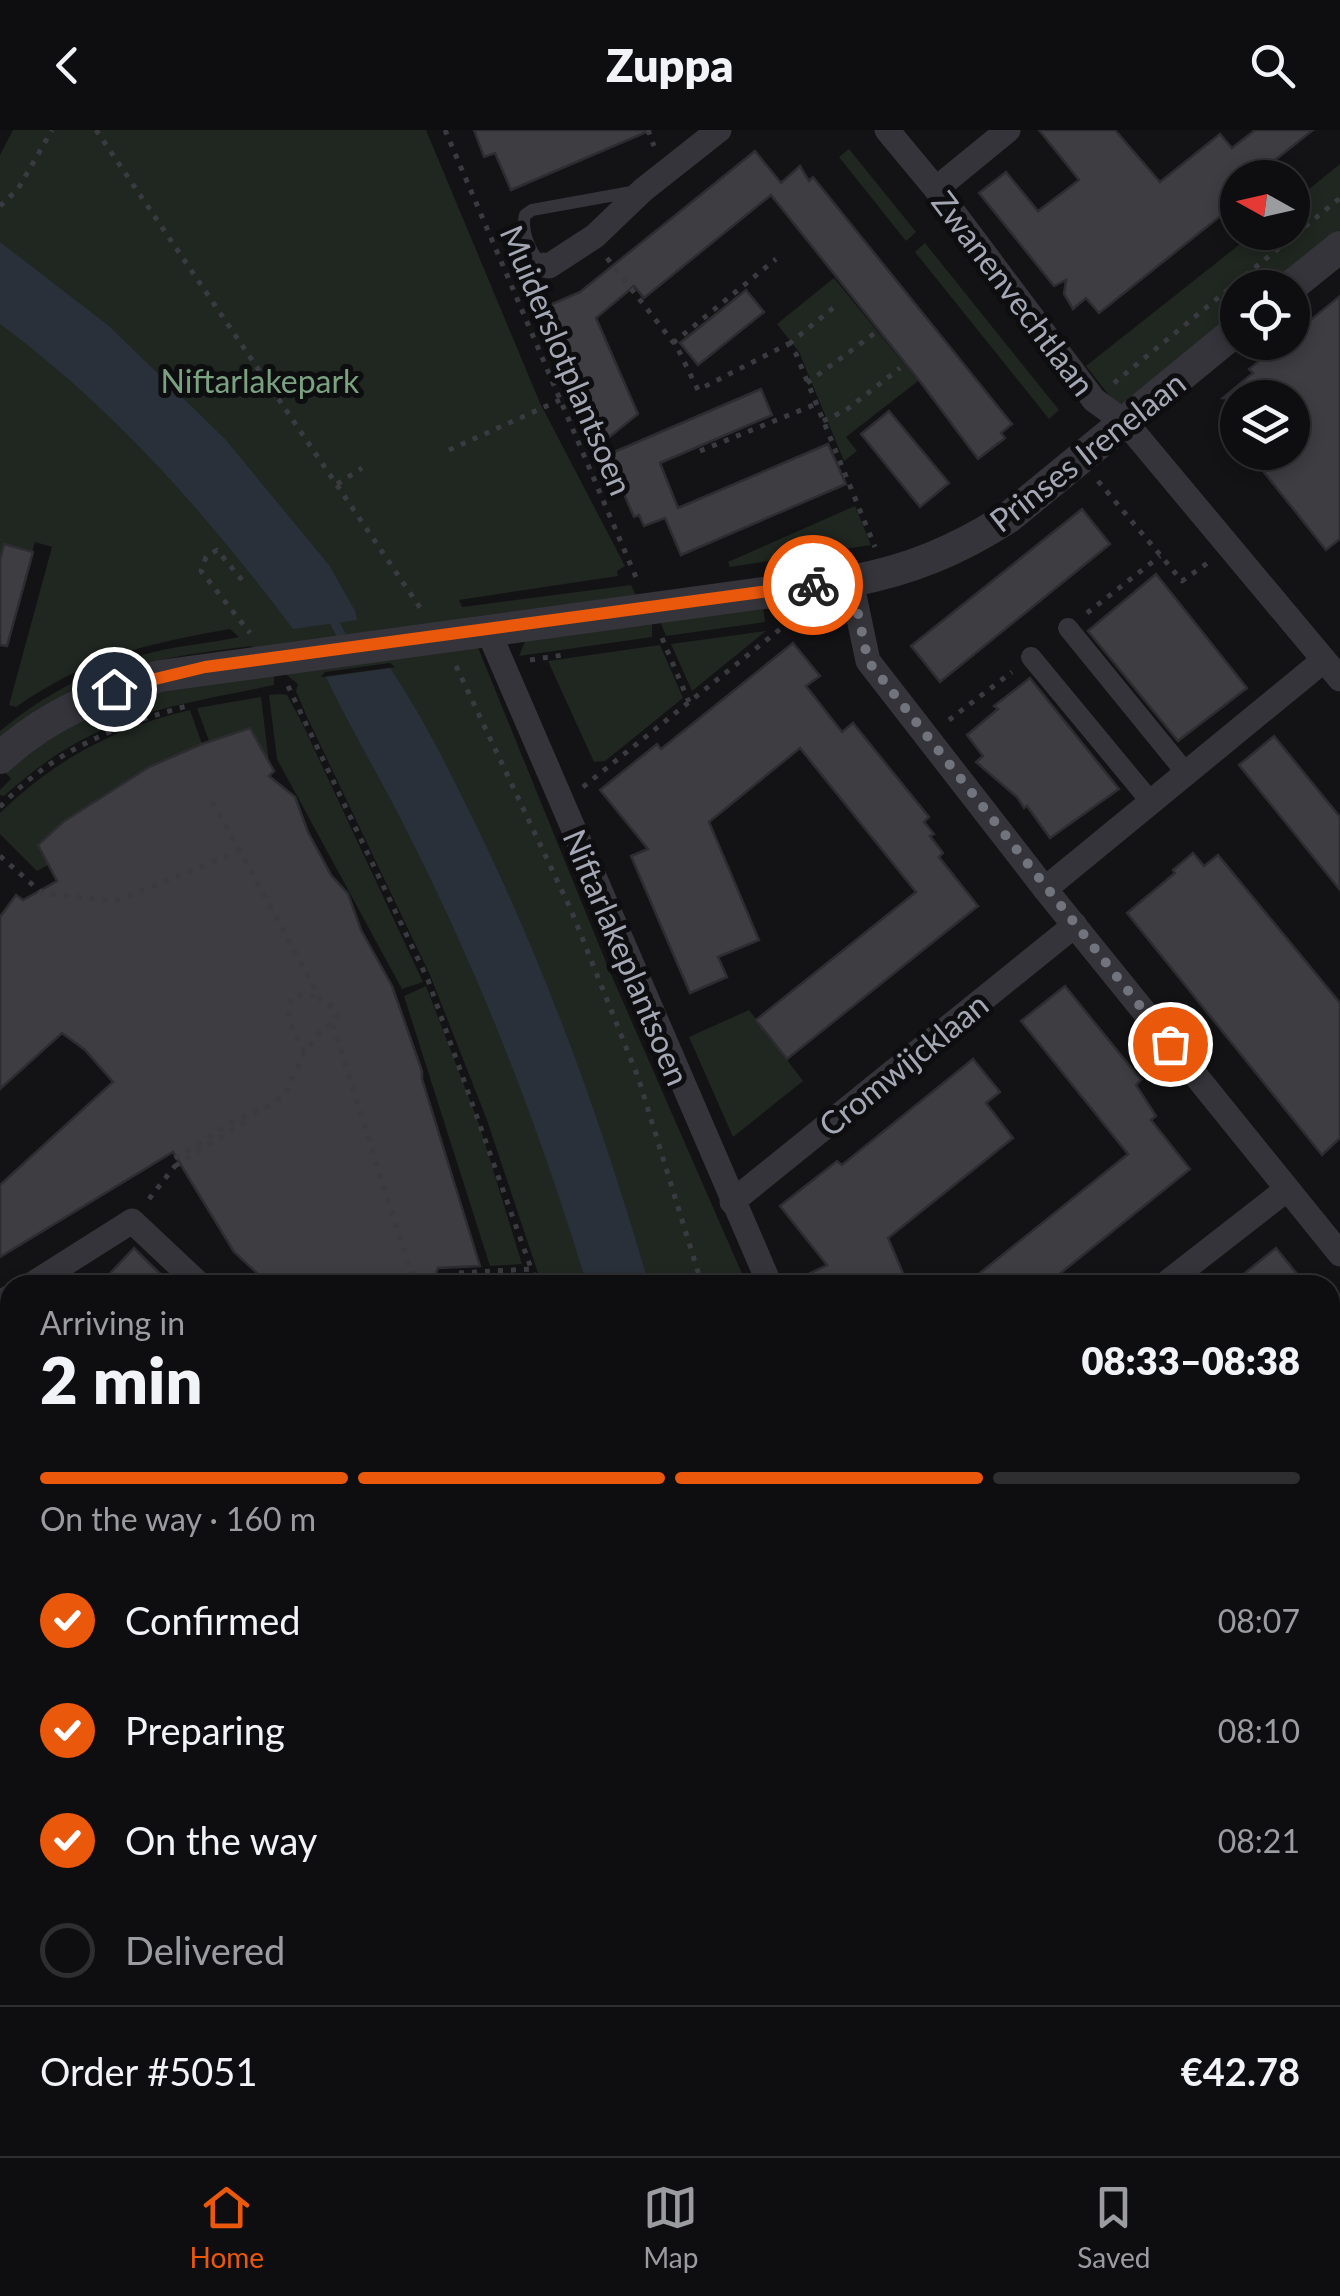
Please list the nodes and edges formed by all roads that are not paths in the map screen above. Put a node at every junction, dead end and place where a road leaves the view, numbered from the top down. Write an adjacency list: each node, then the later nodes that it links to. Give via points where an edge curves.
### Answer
1 (719, 130): 5 (street)
2 (887, 130): 4 (street, Zwanenvechtlaan)
3 (1008, 130): 4 (street)
4 (936, 189): 10 (street, Zwanenvechtlaan, via 1094,400)
5 (644, 190): 7 (street, via 595,236); 7 (lane, via 525,215 535,259)
6 (1340, 247): 8 (street)
7 (544, 265)
8 (1310, 271)
9 (1220, 344): 10 (street, Prinses Irenelaan)
10 (1126, 422): 11 (street, Prinses Irenelaan, via 969,543 905,569); 15 (street, Zwanenvechtlaan)
11 (851, 581): 12 (street, Prinses Irenelaan); 19 (street, via 868,661)
12 (487, 628): 16 (street, Prinses Irenelaan, via 413,632 278,666 160,676 87,698); 22 (street, Niftarlakeplantsoen)
13 (1068, 628): 17 (street)
14 (1031, 657): 18 (street)
15 (1332, 670): 17 (street)
16 (0, 758)
17 (1186, 772): 18 (street)
18 (1151, 802): 19 (street)
19 (1045, 889): 20 (street)
20 (1074, 925): 21 (street); 22 (street, Cromwijcklaan)
21 (1286, 1190): 23 (street); 27 (street)
22 (732, 1202): 26 (street, Niftarlakeplantsoen)
23 (1340, 1254)
24 (50, 1275): 25 (street, via 132,1221)
25 (189, 1275)
26 (765, 1275)
27 (1177, 1275)

